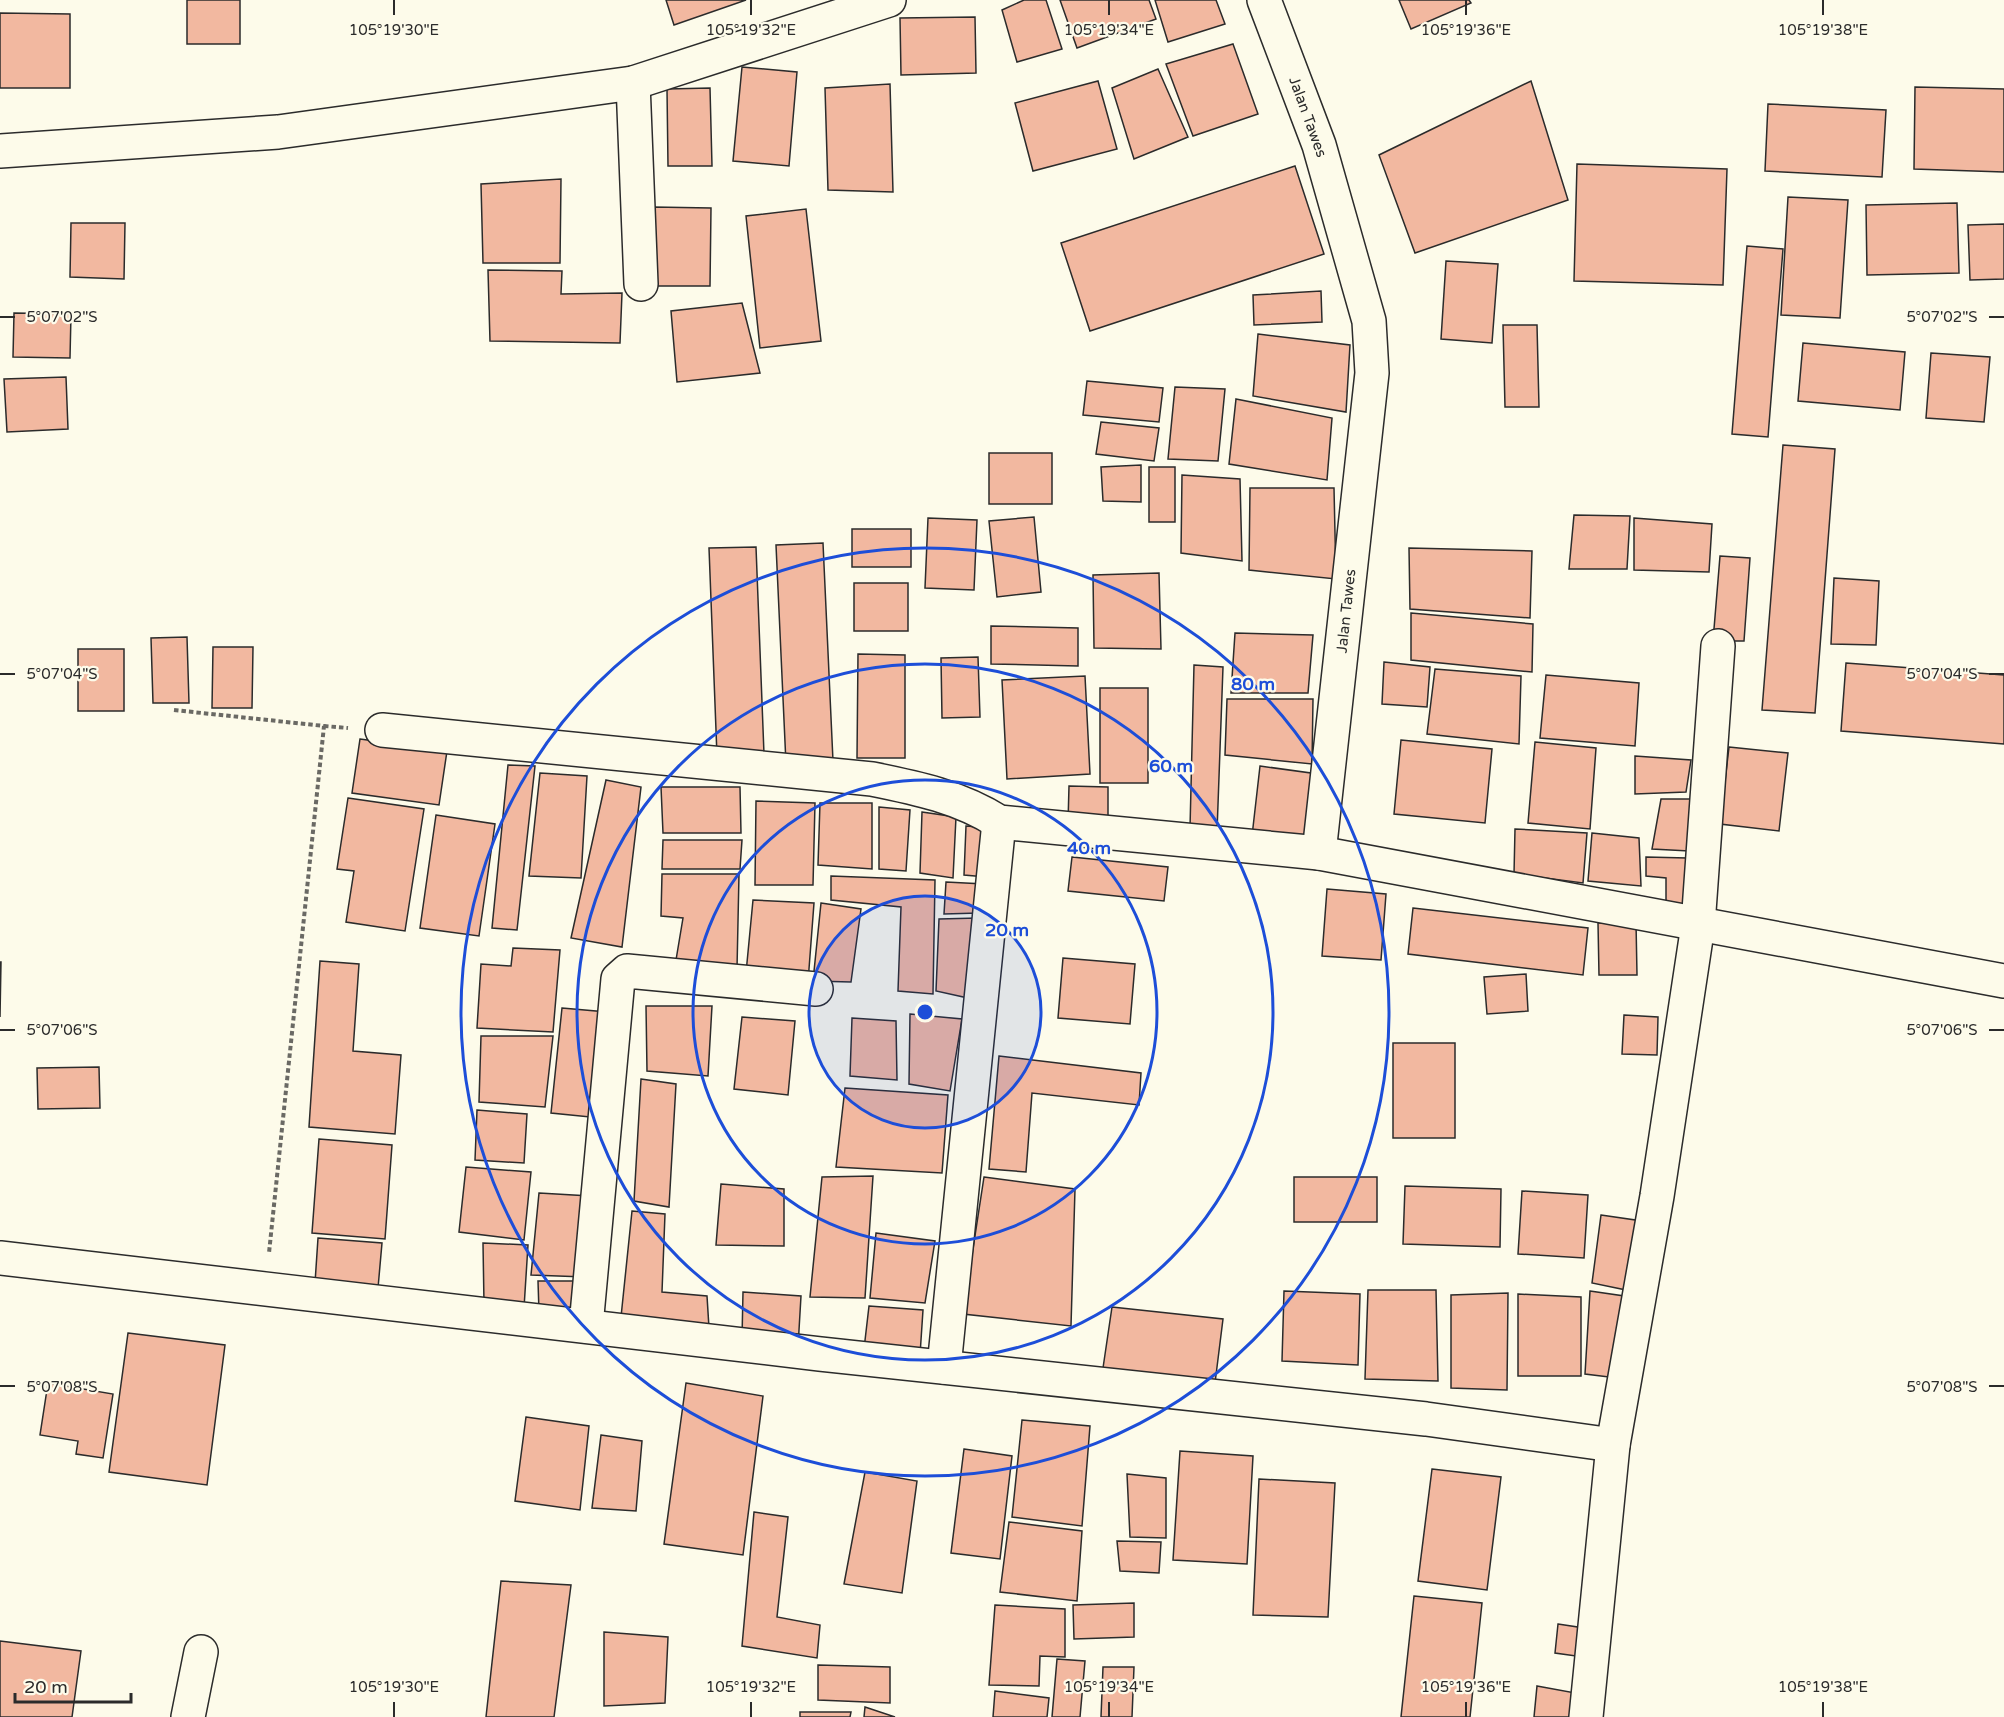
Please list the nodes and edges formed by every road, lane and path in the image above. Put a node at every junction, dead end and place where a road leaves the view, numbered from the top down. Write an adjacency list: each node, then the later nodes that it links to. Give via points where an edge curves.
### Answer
1 (889, 0): 3 (street)
2 (1264, 0): 10 (street, Jalan Tawes, via 1319,145 1369,321 1371,374)
3 (633, 83): 4 (street, via 278,132); 5 (street)
4 (0, 152)
5 (641, 284)
6 (1718, 646): 11 (street)
7 (174, 710): 15 (path, via 324,726)
8 (382, 730): 9 (street, via 872,779 924,789 976,807)
9 (999, 822): 10 (street); 17 (street)
10 (1319, 853): 11 (street)
11 (1698, 925): 12 (street); 18 (street, via 1657,1196)
12 (2004, 981)
13 (816, 989): 16 (street, via 627,971 618,979)
14 (0, 1258): 15 (street)
15 (265, 1287): 16 (street)
16 (586, 1326): 17 (street)
17 (944, 1366): 18 (street, via 1426,1419)
18 (1613, 1445): 21 (street)
19 (201, 1652): 20 (street)
20 (188, 1717)
21 (1586, 1717)

